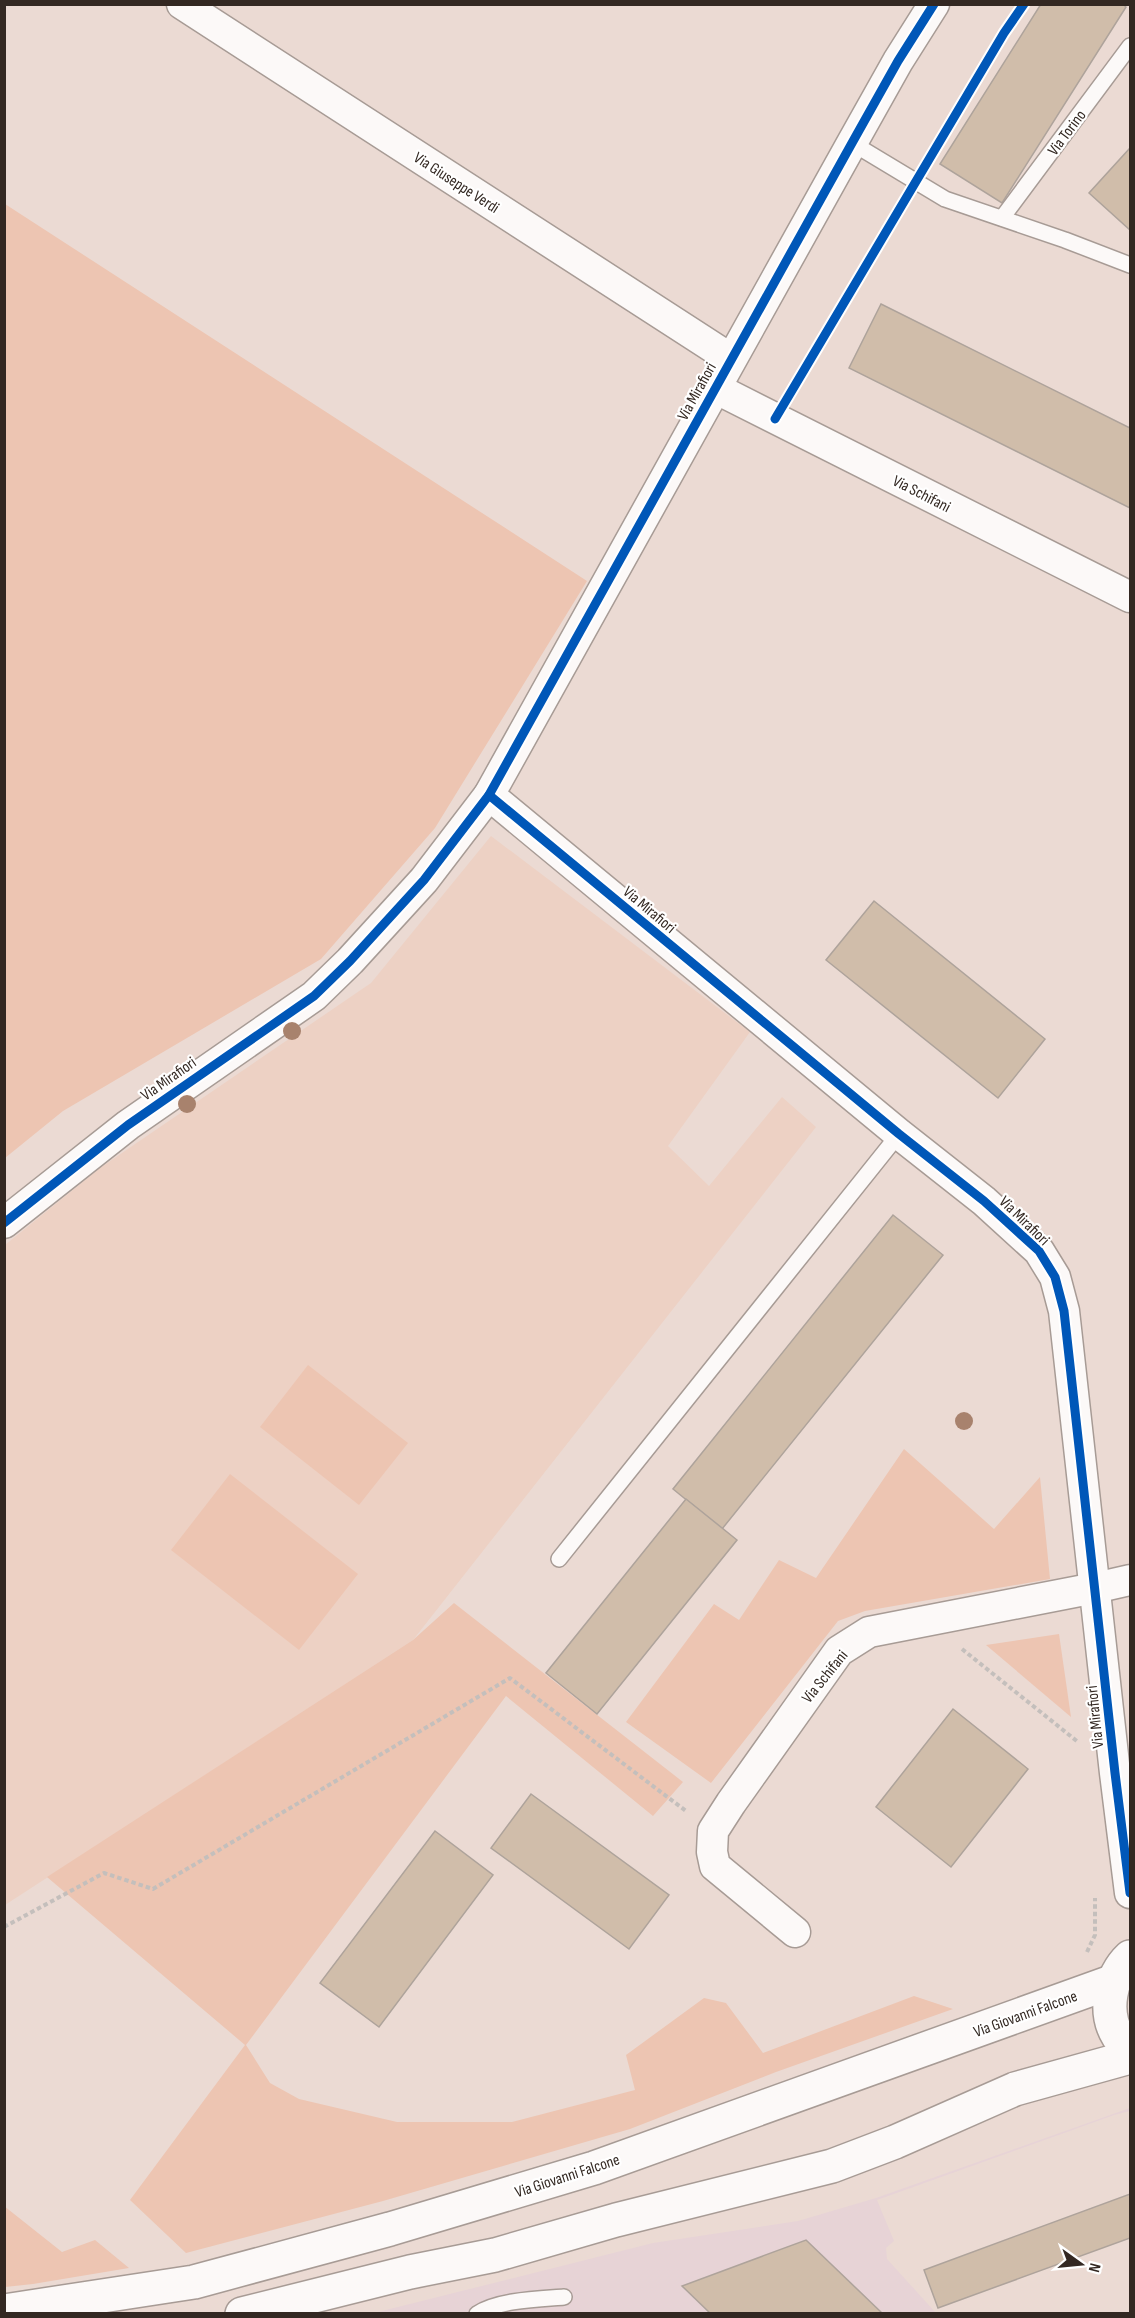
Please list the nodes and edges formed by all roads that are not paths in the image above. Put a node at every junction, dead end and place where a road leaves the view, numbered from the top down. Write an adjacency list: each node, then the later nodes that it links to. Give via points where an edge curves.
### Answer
1 (182, 4): 7 (street, Via Giuseppe Verdi)
2 (934, 4): 4 (street, Via Mirafiori)
3 (1130, 46): 5 (lane, Via Torino)
4 (852, 143): 5 (lane, via 945,199); 7 (street, Via Mirafiori)
5 (1002, 218): 6 (lane)
6 (1131, 265)
7 (731, 359): 8 (street, Via Mirafiori)
8 (715, 388): 9 (street, Via Schifani); 10 (street, Via Mirafiori)
9 (1131, 597)
10 (489, 795): 11 (street, Via Mirafiori); 12 (street, Via Mirafiori, via 424,880 314,996 128,1125)
11 (899, 1134): 13 (lane); 15 (street, Via Mirafiori, via 984,1201 1039,1251 1055,1277 1064,1311)
12 (4, 1223)
13 (559, 1559)
14 (1131, 1580): 15 (street, Via Schifani)
15 (1095, 1588): 16 (street, Via Mirafiori); 17 (street, Via Schifani, via 869,1632 839,1651 712,1831 716,1866)
16 (1131, 1893)
17 (795, 1932)
18 (1122, 1969): 19 (street, Via Giovanni Falcone, via 1109,2008 1117,2035); 22 (street, Via Giovanni Falcone, via 594,2168 194,2282)
19 (1131, 2051)
20 (1131, 2057): 23 (street, via 1015,2089 832,2166 495,2255)
21 (564, 2297): 24 (lane, via 524,2301)
22 (4, 2311)
23 (242, 2313)
24 (477, 2313)

